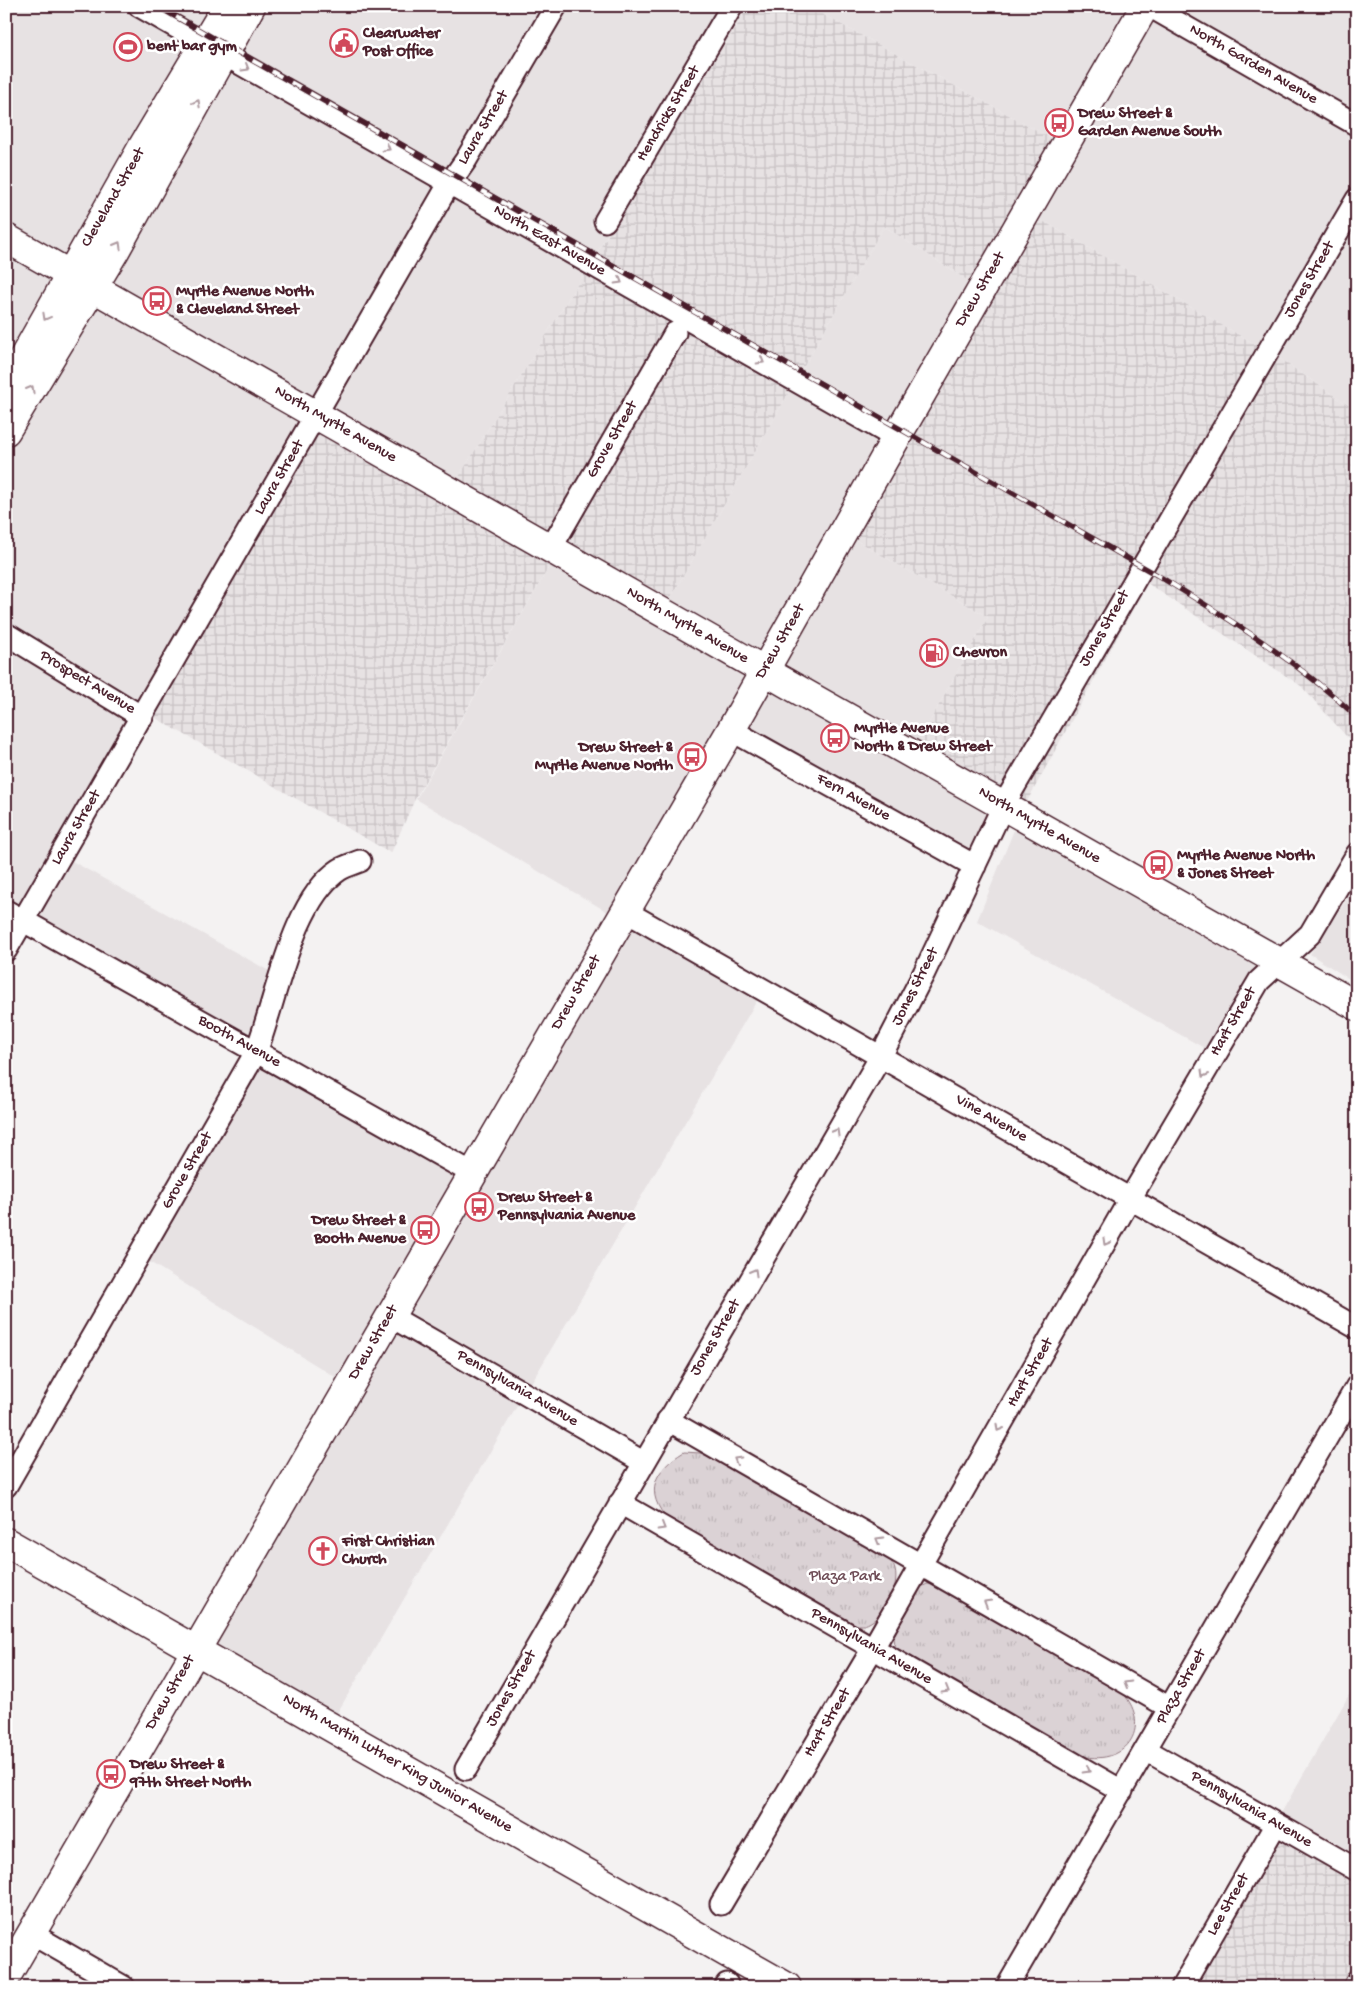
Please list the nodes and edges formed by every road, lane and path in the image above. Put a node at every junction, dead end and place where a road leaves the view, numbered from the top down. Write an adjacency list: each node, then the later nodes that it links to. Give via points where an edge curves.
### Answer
1 (139, 6): 7 (street, North East Avenue)
2 (227, 6): 7 (main road, Cleveland Street)
3 (251, 6): 7 (main road, Cleveland Street)
4 (556, 6): 9 (street, Laura Street)
5 (732, 6): 11 (street, Hendricks Street)
6 (1147, 6): 8 (street, North Garden Avenue); 18 (main road, Drew Street)
7 (214, 49): 9 (street, North East Avenue, one-way to 9); 13 (main road, Cleveland Street)
8 (1357, 125)
9 (449, 184): 16 (street, Laura Street); 18 (street, North East Avenue, one-way to 18)
10 (1357, 199): 24 (street, Jones Street)
11 (605, 221)
12 (6, 238): 13 (main road, North Myrtle Avenue)
13 (81, 281): 15 (main road, Cleveland Street, one-way to 15, via 17,369); 16 (main road, North Myrtle Avenue); 17 (main road, one-way to 13)
14 (675, 333): 19 (street, Grove Street)
15 (6, 393)
16 (317, 415): 19 (main road, North Myrtle Avenue); 22 (street, Laura Street)
17 (6, 432)
18 (896, 438): 21 (main road, Drew Street)
19 (551, 548): 21 (main road, North Myrtle Avenue)
20 (6, 634): 22 (street, Prospect Avenue)
21 (765, 671): 23 (main road, Drew Street); 24 (main road, North Myrtle Avenue)
22 (142, 717): 29 (street, Laura Street)
23 (731, 730): 27 (street, Fern Avenue); 28 (main road, Drew Street)
24 (1003, 806): 27 (street, Jones Street); 31 (main road, North Myrtle Avenue)
25 (1357, 854): 31 (street, Hart Street, via 1310,934)
26 (360, 861): 33 (street, Grove Street, via 338,871 316,894 290,946)
27 (975, 866): 34 (street, Jones Street)
28 (625, 911): 34 (street, Vine Avenue); 35 (main road, Drew Street)
29 (14, 915): 30 (street, Laura Street); 33 (street, Booth Avenue)
30 (6, 950)
31 (1279, 962): 32 (main road, North Myrtle Avenue); 36 (street, Hart Street, one-way to 36, via 1259,981)
32 (1357, 1006)
33 (256, 1052): 35 (street, Booth Avenue); 42 (street, Grove Street)
34 (881, 1056): 36 (street, Vine Avenue); 40 (street, Jones Street, one-way to 34)
35 (472, 1173): 37 (main road, Drew Street)
36 (1130, 1199): 38 (street, Vine Avenue); 45 (street, Hart Street, one-way to 45)
37 (390, 1316): 41 (street, Pennsylvania Avenue); 47 (main road, Drew Street)
38 (1357, 1328)
39 (1357, 1386): 48 (street, Plaza Street)
40 (668, 1420): 41 (street, Jones Street); 45 (street, one-way to 40)
41 (643, 1462): 43 (street, Jones Street)
42 (6, 1486)
43 (620, 1503): 46 (street, Pennsylvania Avenue, one-way to 46); 50 (street, Jones Street)
44 (6, 1542): 47 (main road, North Martin Luther King Junior Avenue)
45 (921, 1564): 46 (street, Hart Street); 48 (street, one-way to 45)
46 (873, 1648): 51 (street, Pennsylvania Avenue, one-way to 51); 54 (street, Hart Street)
47 (196, 1650): 55 (main road, Drew Street); 58 (main road, North Martin Luther King Junior Avenue)
48 (1170, 1708): 49 (street, Plaza Street)
49 (1146, 1750): 51 (street, Plaza Street); 52 (street, Pennsylvania Avenue)
50 (466, 1769)
51 (1122, 1790): 59 (street, Plaza Street)
52 (1276, 1824): 53 (street, Pennsylvania Avenue); 60 (street, Lee Street)
53 (1357, 1870)
54 (721, 1904)
55 (32, 1934): 56 (main road, Drew Street); 57 (street)
56 (6, 1977)
57 (124, 1987)
58 (787, 1987)
59 (1007, 1987)
60 (1182, 1987)

